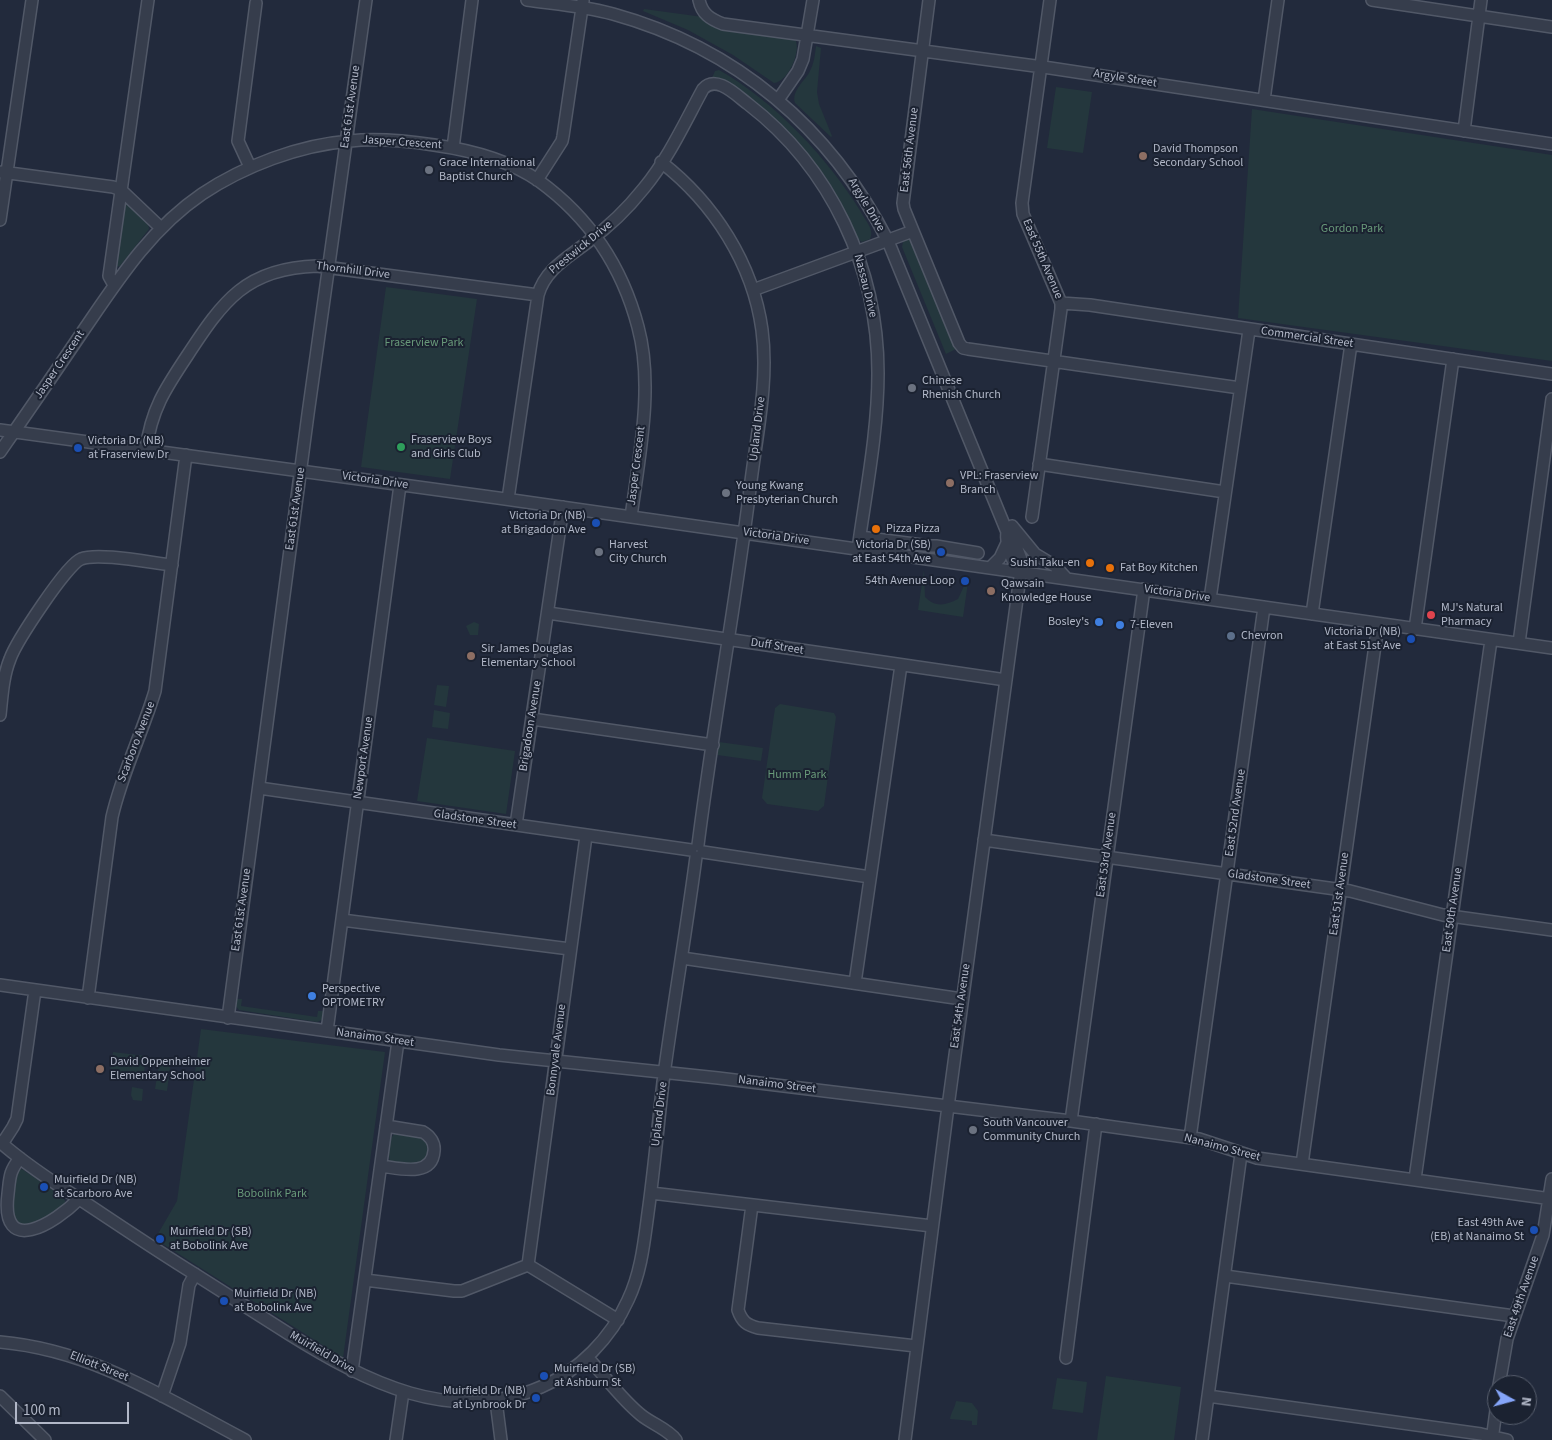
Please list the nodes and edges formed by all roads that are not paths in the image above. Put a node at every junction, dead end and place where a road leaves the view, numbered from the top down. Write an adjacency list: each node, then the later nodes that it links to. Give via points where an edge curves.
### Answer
1 (32, 0): 29 (street)
2 (148, 0): 31 (street)
3 (366, 0): 24 (street, East 61st Avenue)
4 (472, 0): 26 (street)
5 (527, 0): 13 (street)
6 (813, 0): 17 (street)
7 (928, 0): 18 (street, East 56th Avenue)
8 (1050, 0): 19 (street, East 55th Avenue)
9 (1278, 0): 22 (street)
10 (1372, 0): 15 (street)
11 (1481, 0): 15 (street)
12 (257, 1): 28 (street, via 238,140)
13 (582, 4): 21 (street, Argyle Drive, via 684,41 732,67); 30 (street, via 564,136)
14 (700, 5): 17 (street, Argyle Street, via 712,20 723,24)
15 (1479, 16): 16 (street); 23 (street)
16 (1552, 27)
17 (808, 35): 18 (street, Argyle Street); 21 (street, via 804,59)
18 (922, 51): 19 (street, Argyle Street); 34 (street, East 56th Avenue, via 903,203)
19 (1041, 66): 22 (street, Argyle Street); 42 (street, East 55th Avenue, via 1023,214)
20 (710, 84): 27 (street, Prestwick Drive, via 703,90); 37 (street, Nassau Drive, via 721,85 758,112 801,155 839,211)
21 (778, 100): 36 (street, Argyle Drive, via 841,166)
22 (1264, 100): 23 (street, Argyle Street)
23 (1464, 131): 25 (street, Argyle Street)
24 (346, 141): 26 (street, Jasper Crescent, via 412,142); 28 (street, Jasper Crescent, via 297,151); 38 (street, East 61st Avenue)
25 (1552, 144)
26 (453, 148): 30 (street, Jasper Crescent, via 498,161)
27 (662, 162): 35 (street, Prestwick Drive, via 638,196); 40 (street, Upland Drive, via 708,207 729,238)
28 (250, 167): 33 (street, Jasper Crescent, via 199,196)
29 (4, 172): 31 (street, via 113,186); 32 (street)
30 (537, 180): 35 (street, Jasper Crescent, via 560,198)
31 (121, 190): 33 (street); 39 (street, via 109,276)
32 (0, 220)
33 (162, 228): 39 (street, Jasper Crescent)
34 (913, 231): 36 (street); 46 (street, East 56th Avenue, via 963,348)
35 (596, 236): 41 (street, Prestwick Drive, via 548,274); 61 (street, Jasper Crescent, via 624,285 639,329 644,363 644,416)
36 (888, 241): 37 (street); 62 (street, Argyle Drive)
37 (856, 252): 40 (street); 65 (street, Nassau Drive, via 872,308 878,352 874,428)
38 (329, 268): 41 (street, Thornhill Drive); 52 (street, Thornhill Drive, via 282,270 246,286 222,306 163,393 153,417); 56 (street, East 61st Avenue)
39 (114, 285): 51 (street, Jasper Crescent)
40 (753, 290): 64 (street, Upland Drive, via 762,329 764,359)
41 (538, 295): 59 (street, Prestwick Drive)
42 (1061, 303): 43 (street, Commercial Street); 46 (street, East 55th Avenue)
43 (1249, 330): 44 (street, Commercial Street); 48 (street)
44 (1351, 344): 45 (street, Commercial Street); 79 (street)
45 (1453, 359): 47 (street, Commercial Street); 81 (street)
46 (1053, 361): 48 (street); 55 (street, East 55th Avenue)
47 (1552, 374)
48 (1240, 388): 58 (street)
49 (1552, 399): 84 (street)
50 (0, 430): 51 (street, Victoria Drive)
51 (14, 432): 52 (street, Victoria Drive); 53 (street, Jasper Crescent)
52 (146, 450): 54 (street, Victoria Drive)
53 (0, 452)
54 (186, 455): 56 (street, Victoria Drive); 71 (street, Scarboro Avenue)
55 (1039, 464): 58 (street); 63 (street, East 55th Avenue)
56 (301, 471): 57 (street, Victoria Drive); 91 (street, East 61st Avenue)
57 (400, 485): 59 (street, Victoria Drive); 92 (street, Newport Avenue)
58 (1225, 492): 76 (street)
59 (508, 499): 60 (street, Victoria Drive)
60 (563, 507): 61 (street, Victoria Drive); 78 (street, Brigadoon Avenue)
61 (631, 517): 64 (street, Victoria Drive)
62 (1002, 517): 66 (street, Argyle Drive); 74 (street, via 1035,554 1055,566)
63 (1032, 517)
64 (744, 533): 68 (street, Victoria Drive); 82 (street, Upland Drive)
65 (860, 537): 67 (street); 68 (street, Nassau Drive)
66 (1007, 538): 72 (street, via 1000,558); 73 (street, Argyle Drive, via 1013,561)
67 (930, 546): 69 (street); 70 (street)
68 (858, 549): 70 (street, Victoria Drive)
69 (978, 553)
70 (929, 559): 72 (street, Victoria Drive)
71 (172, 565): 88 (street, via 101,556 80,559 68,570 18,643 5,677); 109 (street, Scarboro Avenue, via 155,691 126,766 112,817)
72 (990, 568): 73 (street, Victoria Drive)
73 (1020, 572): 74 (street, Victoria Drive); 87 (street, East 54th Avenue)
74 (1066, 578): 75 (street, Victoria Drive)
75 (1144, 589): 76 (street, Victoria Drive); 97 (street, East 53rd Avenue)
76 (1210, 599): 77 (street, Victoria Drive)
77 (1264, 607): 79 (street, Victoria Drive); 98 (street, East 52nd Avenue)
78 (548, 613): 82 (street, Duff Street); 89 (street, Brigadoon Avenue)
79 (1312, 614): 80 (street, Victoria Drive)
80 (1378, 624): 81 (street, Victoria Drive); 100 (street, East 51st Avenue)
81 (1415, 629): 83 (street, Victoria Drive)
82 (728, 639): 86 (street, Duff Street); 90 (street, Upland Drive)
83 (1491, 640): 84 (street, Victoria Drive); 101 (street, East 50th Avenue)
84 (1519, 644): 85 (street, Victoria Drive)
85 (1552, 648)
86 (901, 665): 87 (street, Duff Street); 99 (street)
87 (1006, 680): 95 (street, East 54th Avenue)
88 (0, 715)
89 (532, 719): 90 (street); 93 (street, Brigadoon Avenue)
90 (712, 745): 96 (street, Upland Drive)
91 (259, 788): 92 (street, Gladstone Street); 111 (street, East 61st Avenue)
92 (358, 803): 93 (street, Gladstone Street); 102 (street, Newport Avenue)
93 (516, 825): 94 (street, Gladstone Street)
94 (586, 836): 96 (street, Gladstone Street); 104 (street, Bonnyvale Avenue)
95 (984, 840): 97 (street, Gladstone Street); 110 (street, East 54th Avenue)
96 (697, 851): 99 (street, Gladstone Street); 105 (street, Upland Drive)
97 (1107, 858): 98 (street, Gladstone Street); 117 (street, East 53rd Avenue)
98 (1228, 874): 100 (street, Gladstone Street); 120 (street, East 52nd Avenue)
99 (870, 877): 106 (street)
100 (1340, 890): 101 (street, Gladstone Street); 124 (street, East 51st Avenue)
101 (1452, 916): 103 (street, Gladstone Street); 127 (street, East 50th Avenue)
102 (342, 920): 104 (street); 112 (street, Newport Avenue)
103 (1552, 930)
104 (570, 949): 114 (street, Bonnyvale Avenue)
105 (682, 958): 106 (street); 115 (street, Upland Drive)
106 (855, 983): 110 (street)
107 (0, 985): 108 (street, Nanaimo Street)
108 (35, 990): 109 (street, Nanaimo Street); 121 (street, via 17,1118)
109 (88, 998): 111 (street, Nanaimo Street)
110 (962, 999): 116 (street, East 54th Avenue)
111 (228, 1018): 112 (street, Nanaimo Street)
112 (327, 1031): 113 (street, Nanaimo Street)
113 (398, 1041): 114 (street, Nanaimo Street); 119 (street)
114 (556, 1061): 115 (street, Nanaimo Street); 133 (street, Bonnyvale Avenue)
115 (665, 1072): 116 (street, Nanaimo Street); 128 (street, Upland Drive)
116 (948, 1106): 117 (street, Nanaimo Street); 132 (street, East 54th Avenue)
117 (1071, 1121): 118 (street, Nanaimo Street)
118 (1096, 1124): 120 (street, Nanaimo Street); 142 (street)
119 (386, 1126): 125 (street); 125 (street, via 428,1134 434,1153 427,1166 419,1169)
120 (1190, 1138): 122 (street, Nanaimo Street)
121 (1, 1143): 123 (street, Muirfield Drive)
122 (1241, 1154): 124 (street, Nanaimo Street); 135 (street)
123 (20, 1158): 130 (street, Muirfield Drive); 130 (street, via 11,1169 6,1207 8,1220 15,1228 33,1231)
124 (1302, 1164): 127 (street, Nanaimo Street)
125 (381, 1166): 136 (street)
126 (1552, 1179): 129 (street, East 49th Avenue)
127 (1415, 1180): 129 (street, Nanaimo Street)
128 (651, 1193): 131 (street); 138 (street, Upland Drive, via 640,1268)
129 (1550, 1198): 137 (street, East 49th Avenue, via 1537,1256)
130 (79, 1199): 134 (street, Muirfield Drive)
131 (752, 1205): 132 (street); 140 (street, via 738,1310 747,1325)
132 (932, 1226): 140 (street, East 54th Avenue)
133 (528, 1265): 136 (street, via 462,1291); 138 (street)
134 (195, 1274): 143 (street, Muirfield Drive); 147 (street, via 188,1285 180,1343)
135 (1225, 1276): 137 (street); 148 (street)
136 (365, 1280): 143 (street)
137 (1514, 1316): 144 (street, East 49th Avenue)
138 (618, 1320): 141 (street, Upland Drive)
139 (0, 1342): 147 (street, Elliott Street, via 72,1355)
140 (916, 1346): 158 (street, East 54th Avenue)
141 (587, 1357): 149 (street, Muirfield Drive, via 548,1384 526,1394); 157 (street, via 633,1408 671,1433)
142 (1066, 1358)
143 (352, 1371): 145 (street, Muirfield Drive)
144 (1501, 1375)
145 (403, 1392): 149 (street, Muirfield Drive, via 451,1402); 155 (street)
146 (0, 1396): 153 (street)
147 (162, 1396): 151 (street, Elliott Street)
148 (1208, 1396): 152 (street); 159 (street)
149 (496, 1401): 156 (street)
150 (1494, 1425): 152 (street)
151 (226, 1436): 154 (street, Elliott Street)
152 (1492, 1438): 160 (street)
153 (45, 1440)
154 (245, 1440)
155 (396, 1440)
156 (501, 1440)
157 (676, 1440)
158 (905, 1440)
159 (1202, 1440)
160 (1507, 1440)

